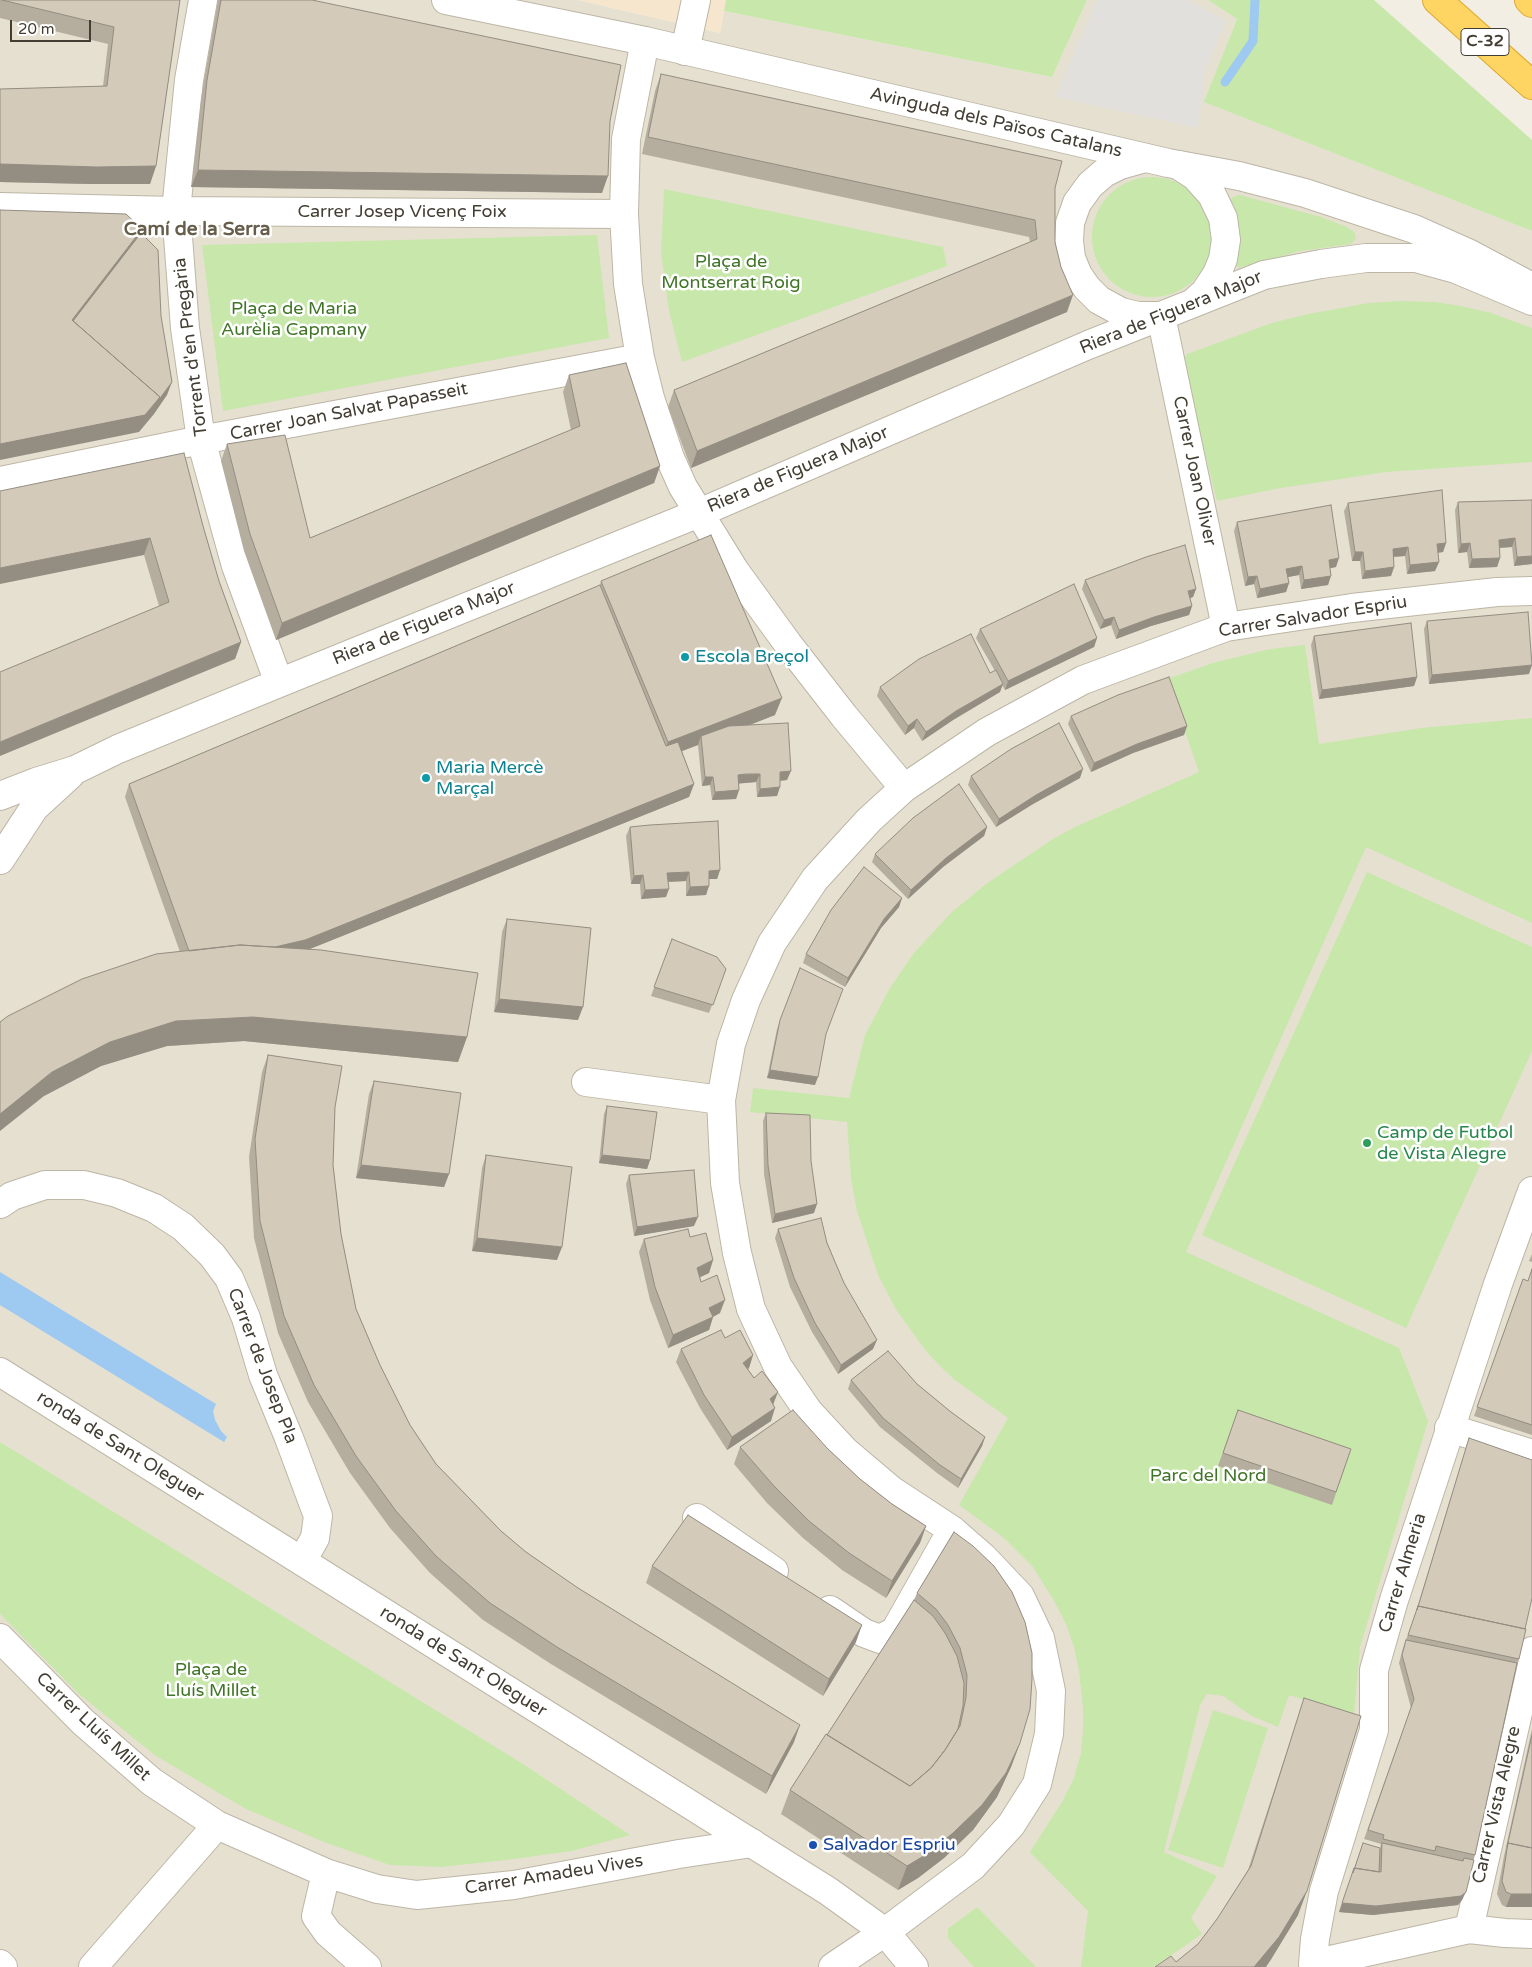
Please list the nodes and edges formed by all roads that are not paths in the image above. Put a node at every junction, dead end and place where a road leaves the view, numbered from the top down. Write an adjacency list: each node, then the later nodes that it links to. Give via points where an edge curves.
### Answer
1 (203, 0): 13 (street, Torrent d'en Pregària, via 189,80)
2 (446, 0): 7 (street, Avinguda dels Països Catalans)
3 (696, 0): 8 (street)
4 (1437, 0): 9 (highway, C-32)
5 (1529, 0): 6 (highway)
6 (1532, 3)
7 (645, 41): 8 (street, Avinguda dels Països Catalans); 14 (street, via 626,140)
8 (686, 51): 10 (street, Avinguda dels Països Catalans)
9 (1532, 85)
10 (1145, 158): 11 (street, Avinguda dels Països Catalans); 18 (street, via 1120,165 1090,185 1077,203 1070,223 1069,241 1071,258 1078,274 1086,288 1099,300 1121,312)
11 (1178, 165): 15 (street, Avinguda dels Països Catalans, via 1239,176 1371,213 1470,254); 17 (street, via 1195,176 1212,195 1223,218 1226,240 1217,274)
12 (0, 207): 13 (street, Carrer Josep Vicenç Foix)
13 (176, 211): 14 (street, Carrer Josep Vicenç Foix); 20 (street, Torrent d'en Pregària, via 185,328)
14 (624, 214): 19 (street, via 628,284)
15 (1532, 287)
16 (1532, 301): 17 (street, Riera de Figuera Major, via 1456,269 1424,260 1366,258 1264,276)
17 (1192, 305): 18 (street, Riera de Figuera Major)
18 (1161, 316): 22 (street, Riera de Figuera Major); 24 (street, Carrer Joan Oliver)
19 (640, 358): 20 (street, Carrer Joan Salvat Papasseit); 22 (street, via 670,458)
20 (202, 440): 21 (street, Carrer Joan Salvat Papasseit); 25 (street, Torrent d'en Pregària, via 236,566)
21 (0, 481)
22 (699, 513): 25 (street, Riera de Figuera Major); 27 (street, via 735,572 788,644)
23 (1532, 591): 24 (street, Carrer Salvador Espriu, via 1352,608)
24 (1226, 627): 27 (street, Carrer Salvador Espriu, via 1083,680 987,732)
25 (279, 683): 26 (street, Riera de Figuera Major)
26 (76, 770): 28 (street); 29 (street, via 34,808)
27 (904, 788): 31 (street, Carrer Salvador Espriu, via 869,820 815,879 772,943 746,1000 731,1044)
28 (0, 796)
29 (0, 860)
30 (586, 1082): 31 (street)
31 (721, 1100): 38 (street, Carrer Salvador Espriu, via 725,1183 737,1253 751,1309 778,1367 808,1411 845,1452 891,1490)
32 (1532, 1191): 35 (street, Carrer Almeria)
33 (0, 1204): 39 (street, Carrer de Josep Pla, via 12,1196 46,1185 84,1185 117,1193 154,1208 182,1227 212,1255 229,1278 246,1318 263,1375 318,1516 315,1538)
34 (0, 1372): 39 (street, ronda de Sant Oleguer)
35 (1449, 1428): 36 (street); 49 (street, Carrer Almeria, via 1374,1670 1374,1730 1324,1891)
36 (1532, 1454)
37 (697, 1518): 38 (street, via 864,1633 880,1639 895,1631)
38 (952, 1530): 46 (street, Carrer Salvador Espriu, via 1020,1596 1040,1638 1051,1691 1049,1734 1036,1784 1012,1825 973,1866)
39 (302, 1561): 43 (street, ronda de Sant Oleguer)
40 (2, 1643): 42 (street, Carrer Lluís Millet, via 83,1722 152,1782)
41 (1532, 1651): 45 (street, Carrer Vista Alegre)
42 (218, 1825): 44 (street, Carrer Amadeu Vives); 51 (street)
43 (752, 1844): 44 (street, Carrer Amadeu Vives, via 679,1854 514,1885 417,1895 377,1889); 46 (street, ronda de Sant Oleguer, via 828,1890)
44 (326, 1873): 52 (street, via 316,1916 328,1933)
45 (1469, 1929): 47 (street); 49 (street)
46 (885, 1932): 53 (street, Carrer Salvador Espriu); 54 (street, ronda de Sant Oleguer)
47 (1532, 1934)
48 (0, 1964): 50 (street)
49 (1311, 1965)
50 (3, 1967)
51 (93, 1967)
52 (367, 1967)
53 (833, 1967)
54 (914, 1967)

